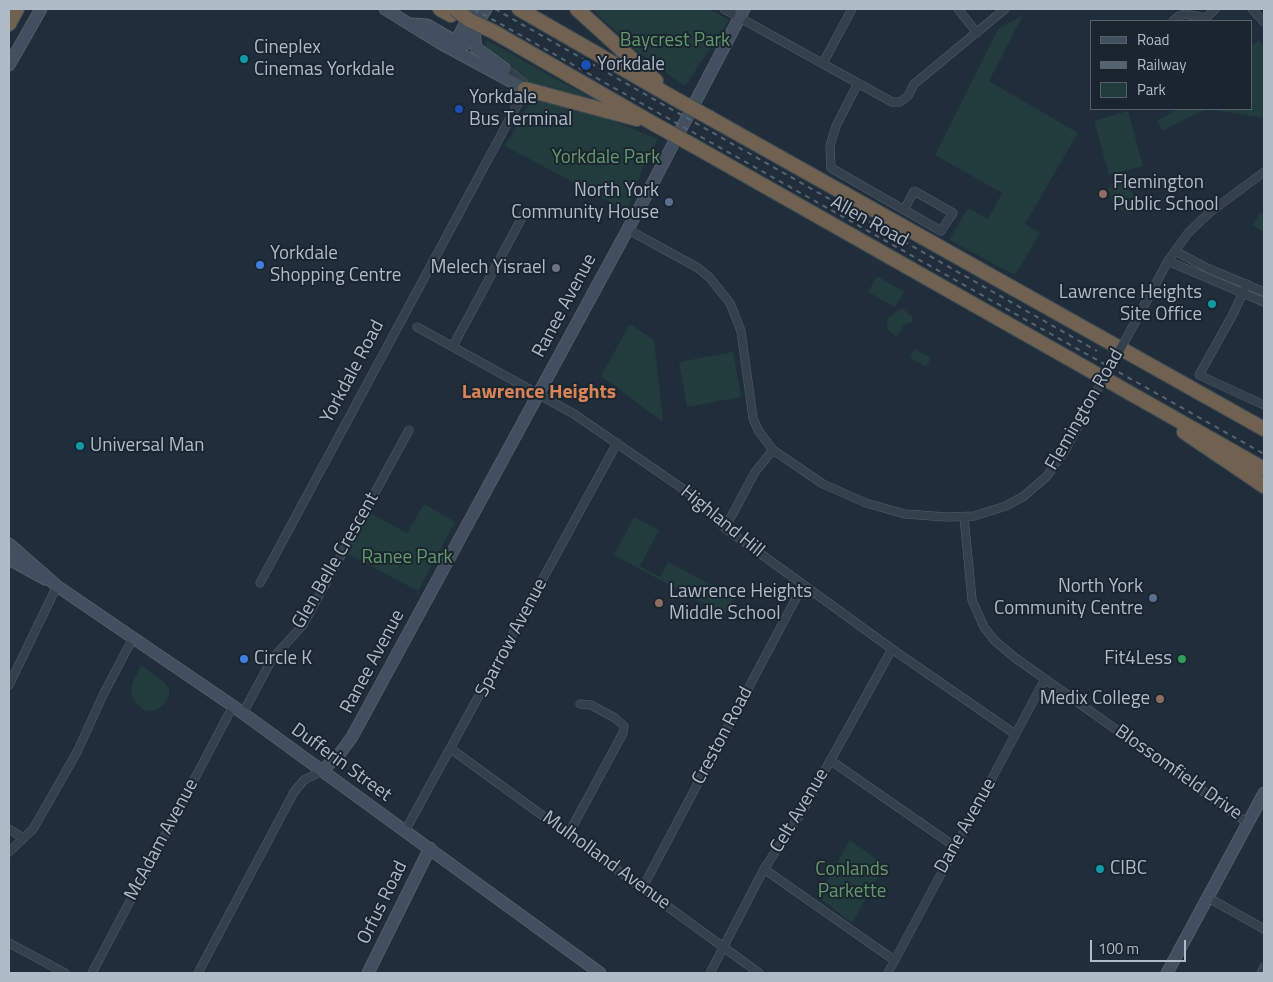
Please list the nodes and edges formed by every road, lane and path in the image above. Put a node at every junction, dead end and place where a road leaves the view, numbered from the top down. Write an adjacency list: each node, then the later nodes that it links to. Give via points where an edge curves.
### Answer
1 (17, 9): 20 (highway)
2 (41, 9): 25 (street)
3 (385, 9): 23 (street, via 419,31)
4 (486, 9): 16 (street)
5 (519, 9): 22 (highway, Allen Road)
6 (531, 9): 22 (highway)
7 (577, 9): 29 (highway)
8 (724, 9): 15 (street)
9 (852, 9): 24 (street)
10 (958, 9): 21 (street)
11 (1005, 9): 21 (street)
12 (1215, 9): 18 (street)
13 (1252, 9): 19 (street)
14 (449, 11): 16 (highway, Allen Road, bridge)
15 (741, 13): 24 (street); 34 (street, Ranee Avenue)
16 (472, 20): 23 (street); 23 (street, via 464,45); 26 (street, via 476,48); 30 (highway, Allen Road, bridge)
17 (1175, 20): 18 (street, via 1185,14)
18 (1206, 20)
19 (1264, 22)
20 (9, 24)
21 (977, 32): 27 (street, via 914,84 908,96 900,102 892,102)
22 (576, 42): 29 (highway, Allen Road)
23 (454, 45): 26 (street); 28 (street)
24 (823, 63): 27 (street)
25 (9, 65)
26 (505, 69): 28 (street, via 519,77)
27 (858, 83): 32 (street, via 836,126 830,146 831,168)
28 (525, 89): 30 (highway); 58 (street, Yorkdale Road)
29 (679, 101): 43 (highway, Allen Road, bridge)
30 (654, 124): 44 (highway, Allen Road, bridge)
31 (1264, 172): 35 (street, Flemington Road, via 1208,213)
32 (904, 210): 32 (street, via 941,231 953,213 914,191)
33 (526, 212): 42 (street)
34 (627, 229): 45 (street, Ranee Avenue); 51 (street, Flemington Road, via 698,268 730,303 741,331 753,418)
35 (1175, 251): 36 (street, Flemington Road); 37 (street)
36 (1168, 261): 38 (street); 54 (street, Flemington Road, bridge, via 1060,458 1040,483 1024,496 985,514)
37 (1247, 284): 38 (street); 39 (street)
38 (1243, 292): 40 (street); 46 (street, via 1199,375)
39 (1264, 292)
40 (1264, 302)
41 (416, 328): 42 (street, Highland Hill)
42 (453, 346): 45 (street, Highland Hill)
43 (1144, 362): 47 (highway); 49 (highway, Allen Road)
44 (1129, 390): 52 (highway, Allen Road); 53 (highway, via 1132,399)
45 (537, 394): 50 (street, Highland Hill); 70 (street, Ranee Avenue, via 352,737)
46 (1264, 405)
47 (1264, 419)
48 (410, 430): 66 (street, Glen Belle Crescent, via 303,624 272,660)
49 (1264, 430)
50 (617, 443): 55 (street, Highland Hill, via 689,493); 68 (street, Sparrow Avenue)
51 (773, 450): 54 (street, Flemington Road, via 811,477 866,503 905,514); 55 (street, via 756,472)
52 (1264, 469)
53 (1264, 486)
54 (964, 517): 63 (street, Blossomfield Drive, via 969,586 978,616 998,643)
55 (725, 528): 59 (street, Highland Hill)
56 (9, 544): 60 (street, Dufferin Street)
57 (9, 559): 60 (street, Dufferin Street)
58 (260, 583)
59 (803, 585): 62 (street, Highland Hill); 81 (street, Creston Road)
60 (57, 586): 61 (street, Dufferin Street); 64 (street)
61 (136, 640): 66 (street, Dufferin Street); 76 (street, via 106,688 77,752 40,817)
62 (892, 649): 67 (street, Highland Hill); 69 (street, Celt Avenue)
63 (1045, 679): 67 (street, Dane Avenue); 72 (street, Blossomfield Drive)
64 (9, 685)
65 (580, 704): 75 (street, via 590,705 624,726 623,734)
66 (238, 710): 70 (street, Dufferin Street); 89 (street, McAdam Avenue)
67 (1015, 734): 77 (street, Dane Avenue)
68 (451, 749): 74 (street, Sparrow Avenue); 75 (street, Mulholland Avenue)
69 (830, 760): 77 (street); 80 (street, Celt Avenue, via 794,825)
70 (322, 771): 74 (street, Dufferin Street); 90 (street, via 304,780 294,792)
71 (1264, 793): 72 (street)
72 (1249, 824): 82 (street)
73 (9, 829): 76 (street)
74 (405, 831): 78 (street, Dufferin Street)
75 (569, 833): 81 (street, Mulholland Avenue)
76 (23, 838): 79 (street)
77 (954, 846): 86 (street, Dane Avenue)
78 (430, 848): 91 (street, Orfus Road); 92 (street, Dufferin Street)
79 (9, 852)
80 (764, 869): 85 (street, Celt Avenue); 86 (street)
81 (643, 887): 85 (street, Mulholland Avenue)
82 (1207, 897): 83 (street); 96 (street)
83 (1264, 929)
84 (9, 943): 88 (street)
85 (724, 948): 93 (street, Celt Avenue); 94 (street, Mulholland Avenue)
86 (894, 960): 95 (street, Dane Avenue)
87 (1264, 967): 97 (street)
88 (65, 973)
89 (92, 973)
90 (198, 973)
91 (368, 973)
92 (600, 973)
93 (710, 973)
94 (759, 973)
95 (888, 973)
96 (1167, 973)
97 (1261, 973)

